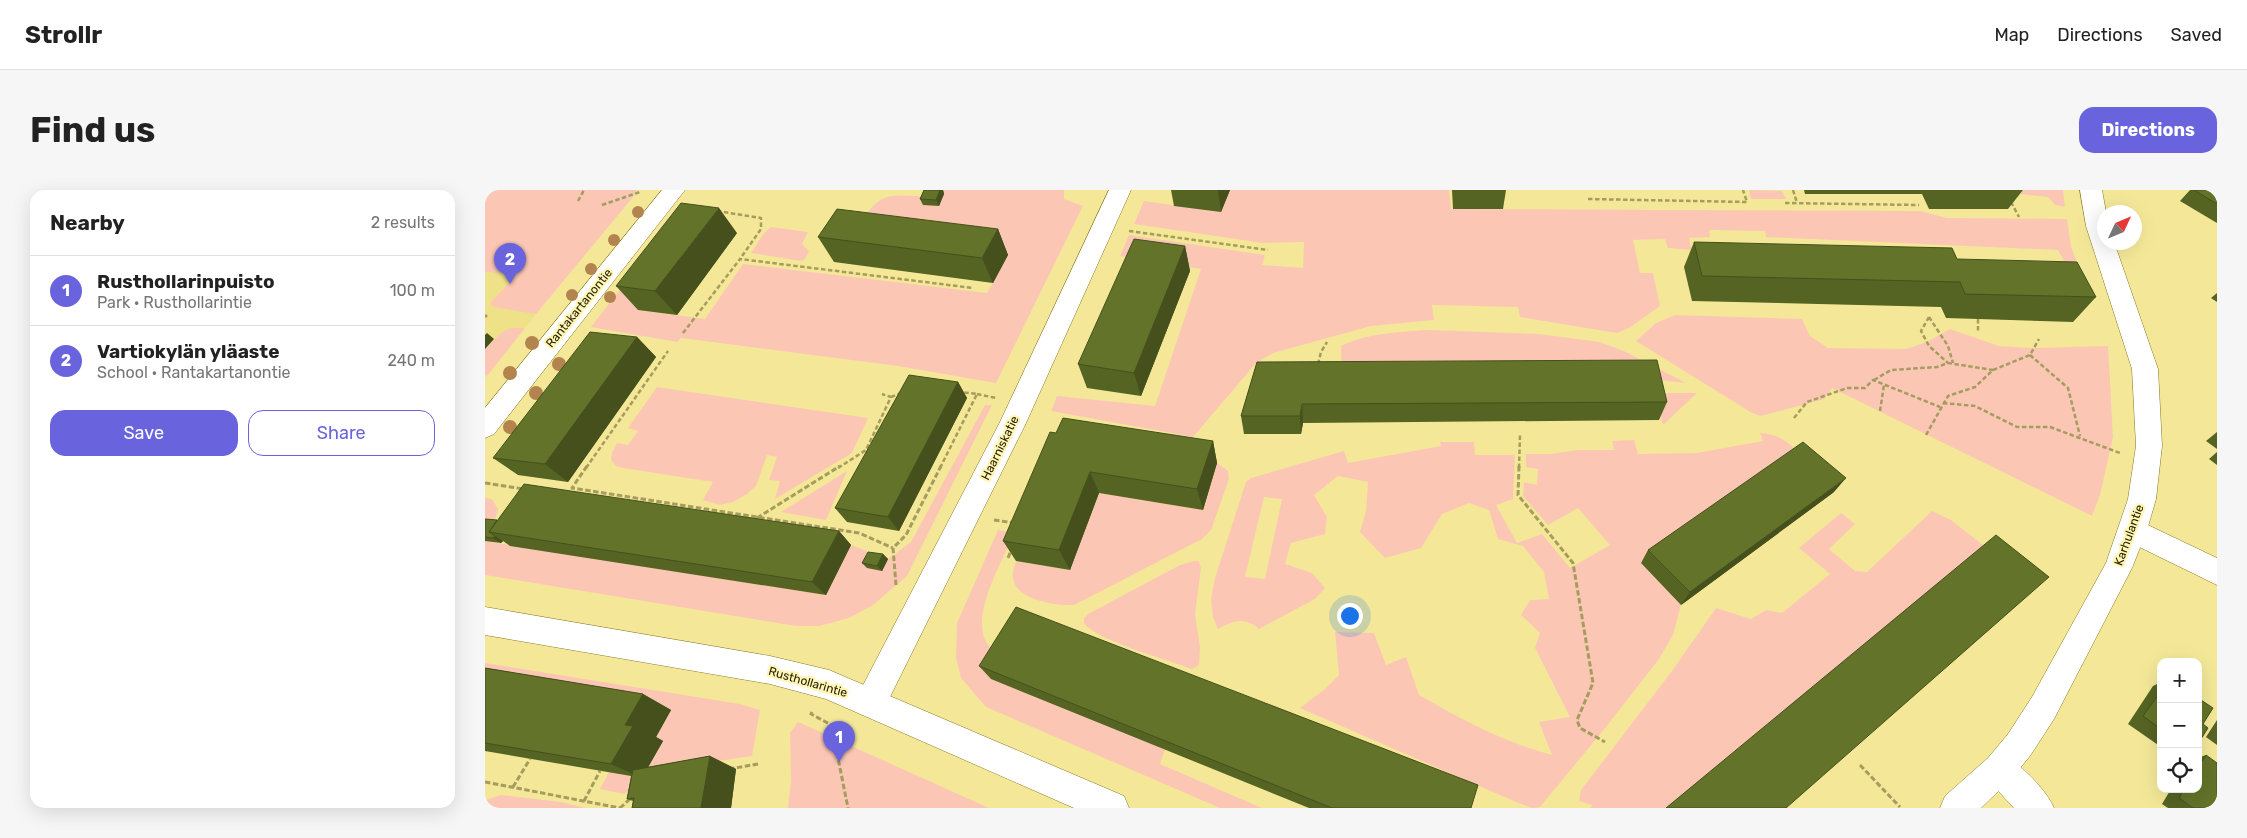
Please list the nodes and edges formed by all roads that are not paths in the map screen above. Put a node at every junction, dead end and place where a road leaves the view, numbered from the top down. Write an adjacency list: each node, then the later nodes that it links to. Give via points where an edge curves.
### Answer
1 (674, 190): 4 (main road, Rantakartanontie)
2 (1120, 190): 8 (main road, Haarniskatie, via 1013,423)
3 (2091, 190): 5 (main road, Karhulantie, via 2097,226 2145,370 2149,446 2142,499)
4 (485, 426)
5 (2133, 530): 6 (main road); 9 (main road, Karhulantie, via 2118,568 2043,708)
6 (2217, 572)
7 (485, 621): 8 (main road, Rusthollarintie, via 770,670 829,685)
8 (871, 702): 10 (main road, Rusthollarintie)
9 (1999, 769): 11 (main road, Karhulantie); 12 (main road)
10 (1112, 808)
11 (1957, 808)
12 (2037, 808)

